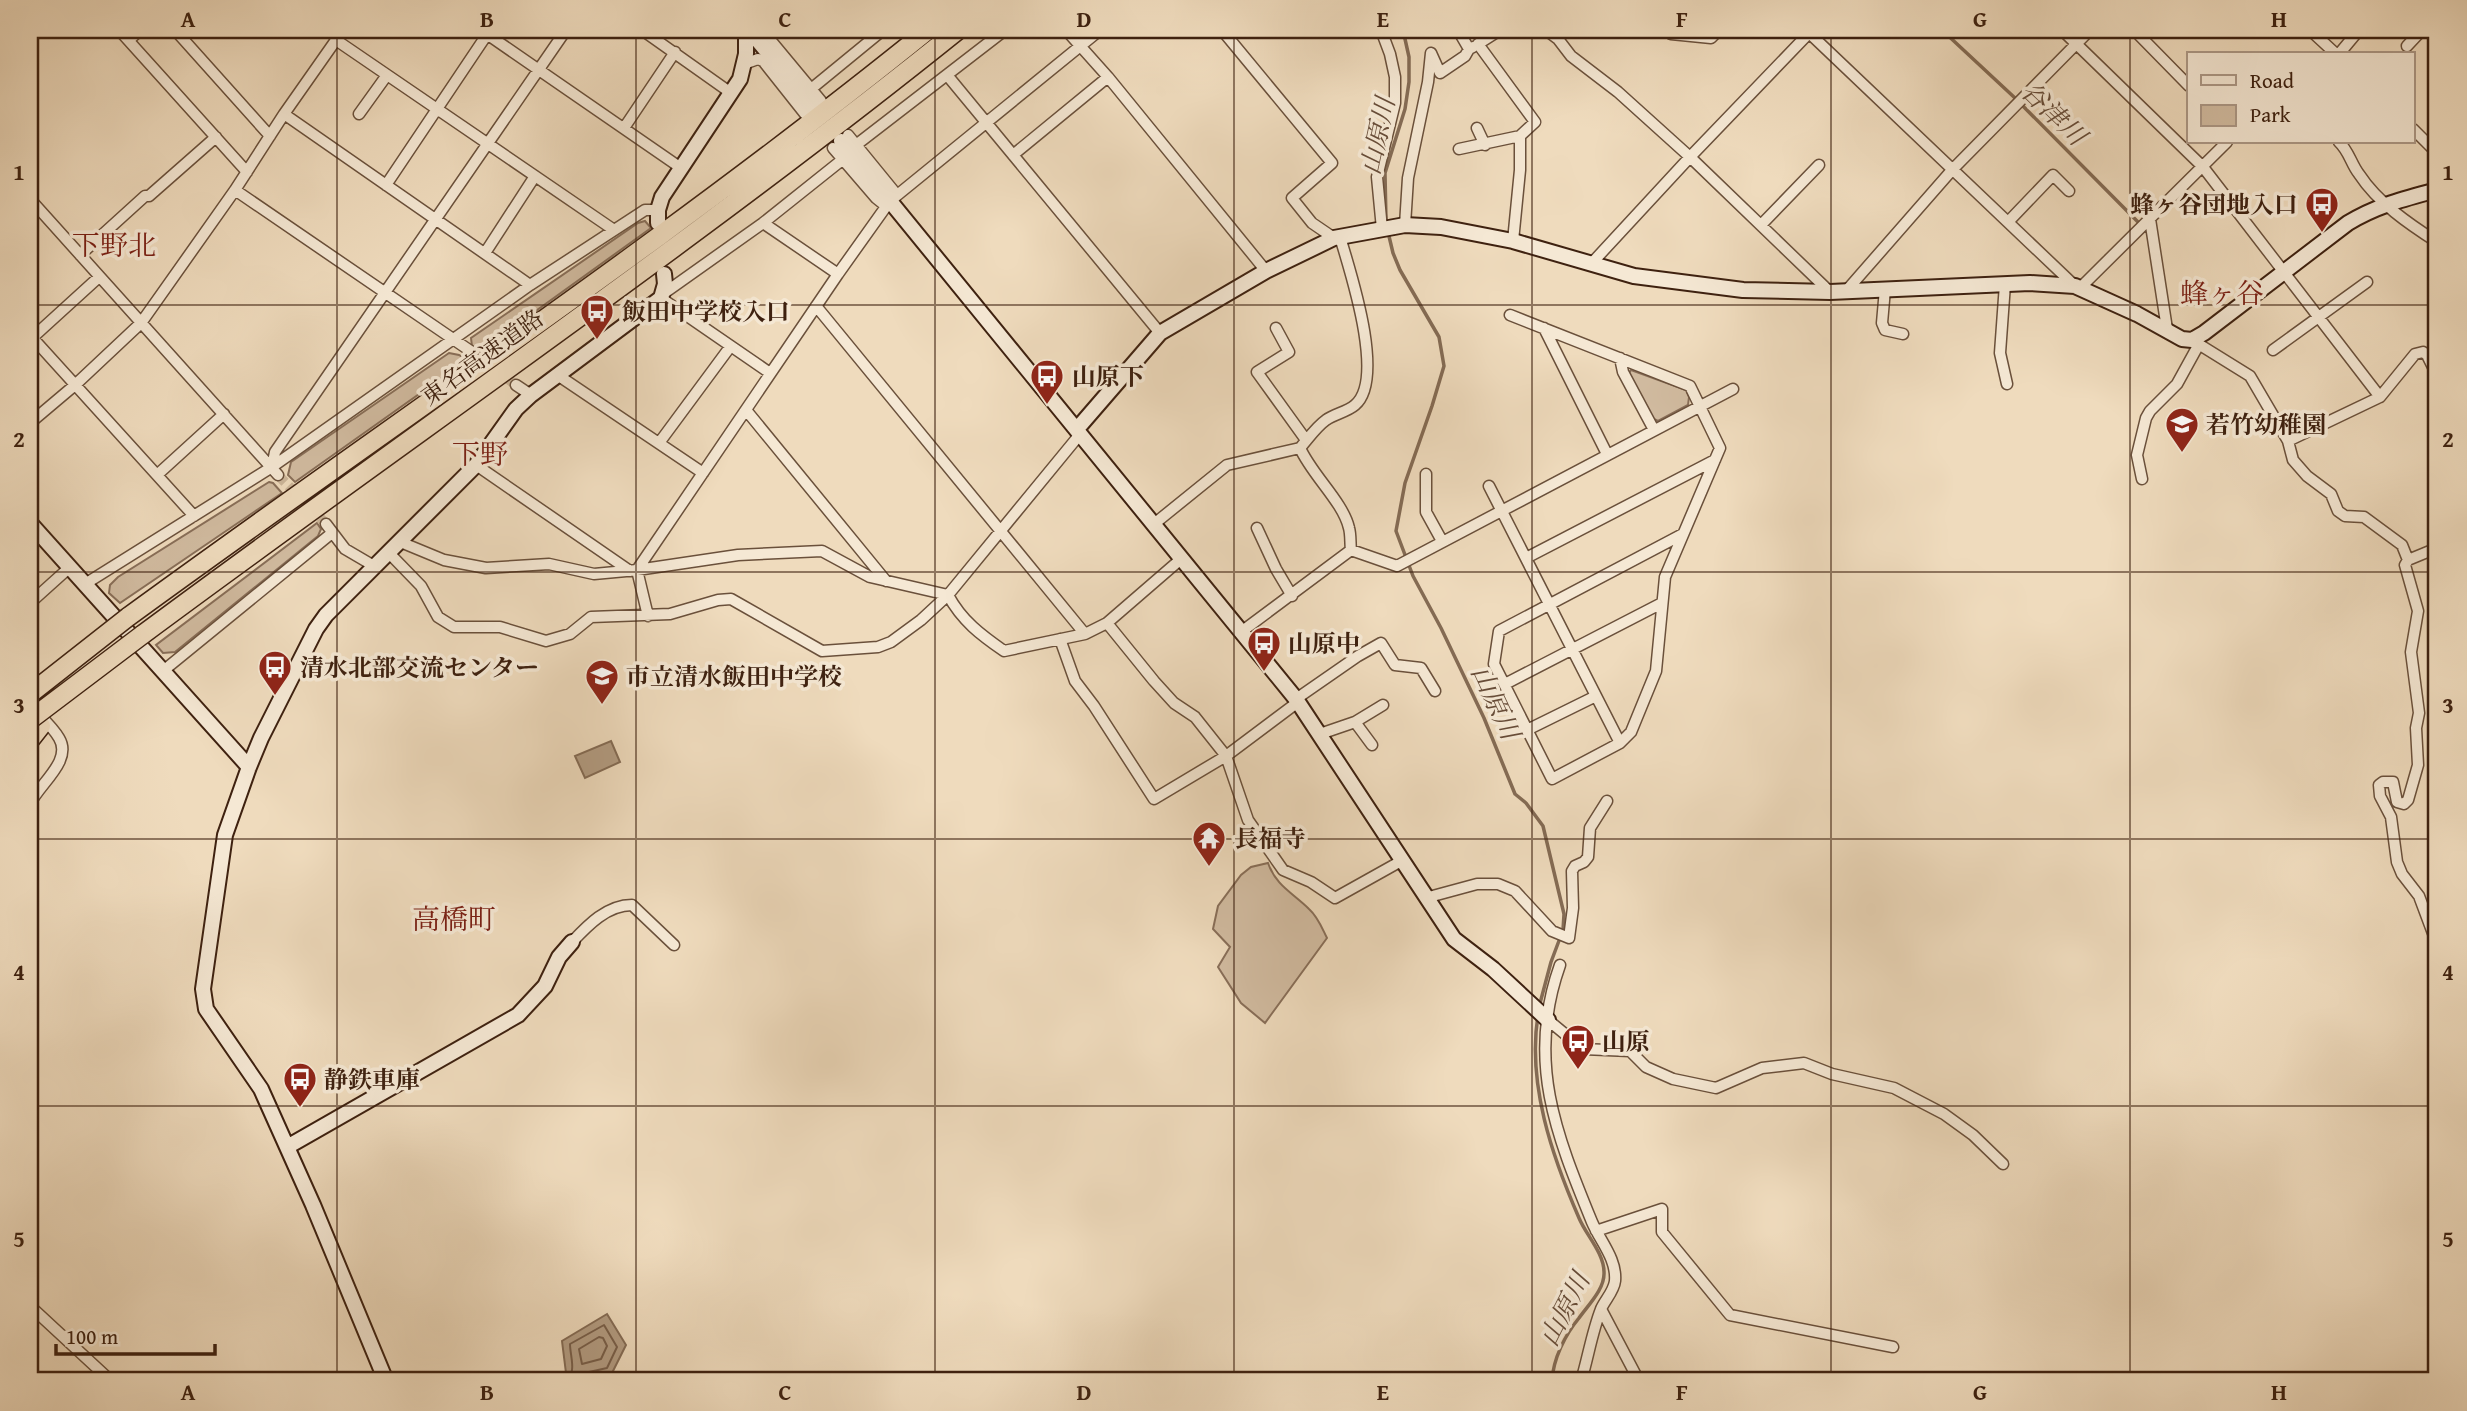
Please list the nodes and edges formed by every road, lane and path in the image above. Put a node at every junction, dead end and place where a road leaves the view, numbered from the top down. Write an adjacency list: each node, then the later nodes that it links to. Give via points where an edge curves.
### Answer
1 (119, 30): 30 (street)
2 (140, 30): 30 (street)
3 (175, 30): 55 (street)
4 (343, 30): 31 (street)
5 (566, 30): 40 (street)
6 (642, 30): 36 (street)
7 (747, 30): 39 (street); 47 (street)
8 (762, 30): 45 (street)
9 (883, 30): 45 (street)
10 (928, 30): 187 (highway, 東名高速道路, bridge, via 692,212 128,617)
11 (958, 30): 191 (highway, 東名高速道路, bridge, via 704,227 284,531)
12 (1005, 30): 42 (street)
13 (1066, 30): 33 (street)
14 (1100, 30): 33 (street)
15 (1222, 30): 91 (street, via 1332,163 1292,198 1312,223)
16 (1381, 30): 89 (street, via 1395,77 1395,103 1377,177)
17 (1458, 30): 34 (street)
18 (1500, 30): 34 (street)
19 (1546, 30): 67 (street)
20 (1668, 30): 28 (street, via 1711,38)
21 (2062, 30): 32 (street)
22 (2090, 30): 32 (street)
23 (2310, 30): 37 (street)
24 (2359, 30): 38 (street)
25 (2423, 30): 35 (street)
26 (486, 31): 40 (street); 48 (street)
27 (1809, 31): 67 (street); 72 (street)
28 (1716, 33)
29 (2139, 35): 44 (street)
30 (129, 40): 57 (street)
31 (336, 40): 41 (street); 49 (street)
32 (2077, 44): 70 (street); 72 (street)
33 (1080, 46): 43 (street); 51 (street)
34 (1474, 46): 56 (street, via 1535,122); 87 (street, via 1440,73 1431,52 1408,178)
35 (2407, 46)
36 (675, 52): 46 (street); 52 (street)
37 (2335, 52)
38 (2339, 52)
39 (744, 64): 46 (street); 47 (street, via 763,61)
40 (539, 70): 52 (street); 59 (street)
41 (387, 75): 48 (street); 50 (street)
42 (947, 75): 51 (street); 62 (street)
43 (1108, 77): 66 (street); 97 (street)
44 (2187, 84)
45 (811, 89): 47 (street)
46 (731, 93): 71 (street)
47 (813, 107)
48 (437, 109): 59 (street); 75 (street)
49 (284, 114): 55 (street); 75 (street)
50 (359, 114)
51 (986, 122): 66 (street); 80 (street)
52 (624, 128): 71 (street)
53 (1477, 128): 63 (street)
54 (2414, 130): 65 (street)
55 (270, 136): 73 (street)
56 (1520, 136): 63 (street); 92 (street)
57 (216, 137): 73 (street); 95 (street)
58 (841, 141): 62 (street); 68 (street); 80 (street)
59 (488, 144): 74 (street); 83 (street)
60 (2225, 144): 70 (street)
61 (2341, 144): 81 (street, via 2358,174)
62 (856, 145): 80 (street)
63 (1485, 145): 64 (street)
64 (1459, 149)
65 (2437, 153)
66 (1013, 155): 118 (street)
67 (1690, 157): 88 (street); 96 (street)
68 (842, 160): 80 (street); 86 (street)
69 (1819, 166): 88 (street)
70 (2203, 167): 84 (street); 98 (street)
71 (681, 168): 82 (street, via 663,197)
72 (1952, 170): 85 (street); 107 (street)
73 (247, 172): 76 (street)
74 (535, 176): 90 (street); 94 (street)
75 (386, 185): 83 (street)
76 (235, 190): 108 (street); 114 (street)
77 (2437, 190): 81 (street)
78 (2069, 191): 85 (street, via 2053,176)
79 (30, 199): 95 (street)
80 (891, 201): 100 (street); 141 (street)
81 (2385, 204): 93 (street); 98 (street, via 2348,223)
82 (658, 216): 90 (street, via 645,209)
83 (436, 219): 94 (street); 108 (street)
84 (2150, 219): 105 (street); 117 (street)
85 (2008, 222): 105 (street)
86 (763, 223): 100 (street); 110 (street)
87 (1405, 225): 89 (street); 92 (street)
88 (1761, 225): 109 (street)
89 (1381, 229): 91 (street)
90 (614, 230): 104 (street)
91 (1337, 237): 97 (street); 144 (street, via 1363,313 1367,375 1363,395 1354,406 1326,419)
92 (1513, 241): 96 (street)
93 (2437, 243)
94 (485, 253): 104 (street)
95 (80, 255): 101 (street)
96 (1591, 264): 109 (street, via 1679,283)
97 (1266, 271): 118 (street)
98 (2285, 271): 113 (street); 122 (street)
99 (664, 274): 110 (street)
100 (838, 274): 111 (street)
101 (99, 277): 114 (street); 120 (street)
102 (2367, 282): 113 (street)
103 (2005, 284): 105 (street); 106 (street); 130 (street, via 2000,354)
104 (530, 285): 121 (street)
105 (2077, 287): 117 (street)
106 (1885, 289): 107 (street); 119 (street, via 1882,323 1885,330)
107 (1847, 290): 109 (street)
108 (386, 292): 121 (street); 148 (street, via 275,452)
109 (1830, 292)
110 (662, 296): 123 (street); 129 (street)
111 (816, 306): 127 (street); 159 (street)
112 (1510, 315): 116 (street)
113 (2319, 317): 124 (street); 135 (street)
114 (141, 323): 131 (street); 138 (street)
115 (1276, 328): 144 (street, via 1289,352 1257,372)
116 (1544, 328): 126 (street); 145 (street)
117 (2167, 329): 122 (street, via 2182,340)
118 (1160, 333): 141 (street)
119 (1903, 334)
120 (31, 336): 131 (street)
121 (455, 339): 125 (street); 148 (street)
122 (2196, 342): 142 (street, via 2250,376); 152 (street, via 2177,384 2147,418 2137,455)
123 (730, 347): 127 (street); 143 (street)
124 (2273, 350)
125 (472, 352)
126 (1620, 358): 136 (street, via 1690,386); 140 (street)
127 (770, 373): 137 (street)
128 (2437, 375): 135 (street, via 2427,355 2415,354)
129 (559, 376): 134 (street); 143 (street)
130 (2007, 384)
131 (75, 385): 139 (street); 151 (street)
132 (516, 385): 134 (street)
133 (1733, 389): 136 (street)
134 (531, 395): 147 (street)
135 (2380, 397): 142 (street)
136 (1700, 406): 140 (street); 146 (street, via 1720,448)
137 (746, 410): 149 (street); 171 (street)
138 (224, 414): 148 (street); 151 (street)
139 (30, 423)
140 (1654, 429): 145 (street)
141 (1079, 431): 157 (street); 159 (street)
142 (2288, 442): 167 (street, via 2293,460 2330,494 2338,511 2364,517 2402,545)
143 (659, 443): 149 (street)
144 (1303, 444): 157 (street, via 1227,465); 164 (street, via 1307,465 1345,515)
145 (1607, 454): 154 (street)
146 (1715, 460): 160 (street); 166 (street)
147 (476, 465): 162 (street); 170 (street)
148 (275, 471): 155 (street)
149 (703, 473): 170 (street)
150 (1426, 474): 161 (street, via 1426,512)
151 (157, 475): 155 (street)
152 (2142, 479)
153 (1489, 485): 154 (street)
154 (1502, 510): 161 (street); 166 (street)
155 (194, 516): 172 (street)
156 (30, 523): 169 (street)
157 (1154, 524): 165 (street)
158 (1257, 528): 174 (street)
159 (1001, 531): 173 (street); 181 (street)
160 (1683, 534): 176 (street); 177 (street, via 1665,577)
161 (1442, 541): 164 (street, via 1397,566)
162 (393, 547): 168 (street); 170 (street, via 486,568 549,564 594,574); 178 (street, via 438,617 454,627 500,627 546,641 570,634 591,617)
163 (2437, 548): 167 (street)
164 (1350, 550): 174 (street)
165 (1181, 558): 179 (street); 180 (street)
166 (1526, 558): 176 (street)
167 (2408, 560): 204 (street, via 2405,565 2418,611 2411,652 2419,713 2418,765 2404,804 2397,802 2393,782 2383,782 2379,789 2390,817 2397,862 2419,896)
168 (374, 566): 184 (street, via 345,549 329,528); 198 (street, via 317,629)
169 (70, 567): 172 (street); 175 (street)
170 (634, 571): 171 (street, via 738,555 822,551); 178 (street)
171 (887, 581): 173 (street)
172 (85, 584): 184 (street)
173 (948, 596): 178 (street, via 891,642 822,651 731,599); 182 (street, via 973,629 1004,651)
174 (1292, 596): 180 (street)
175 (30, 603)
176 (1550, 603): 183 (street); 185 (street, via 1499,631 1494,664)
177 (1662, 603): 183 (street); 195 (street, via 1656,671 1631,732)
178 (648, 616)
179 (1107, 623): 181 (street); 197 (street, via 1154,681 1195,717)
180 (1241, 632): 189 (street)
181 (1085, 634): 182 (street)
182 (1060, 639): 197 (street, via 1075,681 1154,799)
183 (1573, 649): 185 (street); 188 (street)
184 (163, 671): 198 (street)
185 (1505, 684): 193 (street)
186 (1435, 691): 189 (street, via 1421,668 1395,665 1381,643)
187 (30, 694)
188 (1596, 696): 193 (street); 195 (street)
189 (1297, 701): 194 (street); 197 (street)
190 (1383, 705): 192 (street)
191 (32, 722): 200 (street, via 58,737 64,748)
192 (1355, 722): 194 (street); 196 (street)
193 (1527, 730): 195 (street, via 1552,779)
194 (1320, 734): 201 (street)
195 (1620, 743)
196 (1372, 745)
197 (1226, 756): 201 (street, via 1248,820 1283,870 1335,898)
198 (249, 767): 208 (street, via 225,835 202,989 206,1009 261,1089)
199 (1607, 801): 202 (street, via 1590,828 1588,857 1572,871 1569,937 1552,931 1514,891 1498,884 1477,884)
200 (30, 804)
201 (1403, 860): 202 (street)
202 (1429, 897): 207 (street, via 1454,939)
203 (572, 942): 205 (street, via 591,922 620,905 632,905); 208 (street, via 545,986 518,1015)
204 (2437, 944)
205 (674, 946)
206 (1559, 965): 207 (street)
207 (1548, 1020): 209 (street, via 1583,1049 1630,1051 1646,1067 1672,1079 1716,1088 1762,1068 1804,1063 1894,1088 1944,1114); 210 (street, via 1545,1074 1549,1105)
208 (286, 1147): 215 (street)
209 (2003, 1164)
210 (1595, 1231): 212 (street, via 1614,1264 1615,1283); 213 (street, via 1662,1209 1662,1231 1730,1315)
211 (30, 1306): 214 (street)
212 (1601, 1310): 216 (street); 217 (street)
213 (1893, 1347)
214 (111, 1381)
215 (386, 1381)
216 (1581, 1381)
217 (1639, 1381)

